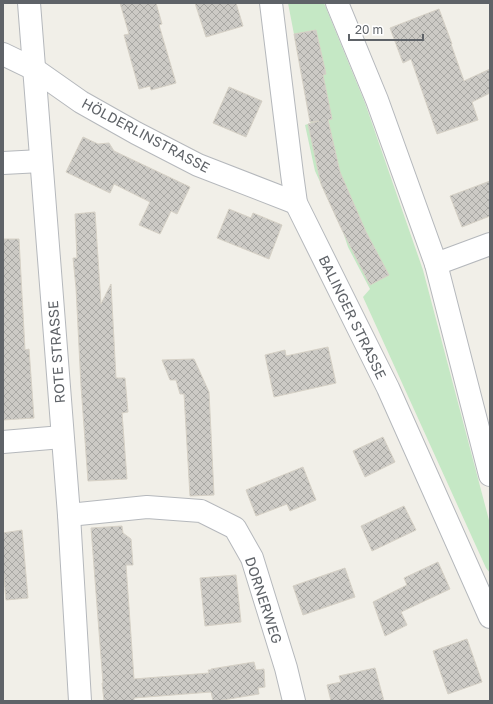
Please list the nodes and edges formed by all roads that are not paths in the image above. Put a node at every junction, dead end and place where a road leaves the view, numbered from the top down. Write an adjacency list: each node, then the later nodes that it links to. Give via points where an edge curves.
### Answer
1 (29, 3): 5 (street, ROTE STRASSE)
2 (272, 3): 8 (street, BALINGER STRASSE)
3 (337, 3): 10 (street, via 377,100)
4 (3, 54): 5 (street, HÖLDERLINSTRASSE)
5 (34, 69): 6 (street, ROTE STRASSE); 8 (street, HÖLDERLINSTRASSE, via 81,102 198,165)
6 (41, 161): 7 (street); 11 (street, ROTE STRASSE)
7 (3, 163)
8 (296, 203): 15 (street, BALINGER STRASSE, via 388,388)
9 (490, 244): 10 (street)
10 (436, 264): 13 (street)
11 (62, 437): 12 (street); 14 (street, ROTE STRASSE)
12 (3, 442)
13 (490, 474)
14 (69, 515): 16 (street, ROTE STRASSE); 17 (street, DORNERWEG, via 147,507 201,511 235,528 252,558)
15 (490, 617)
16 (80, 701)
17 (294, 701)

